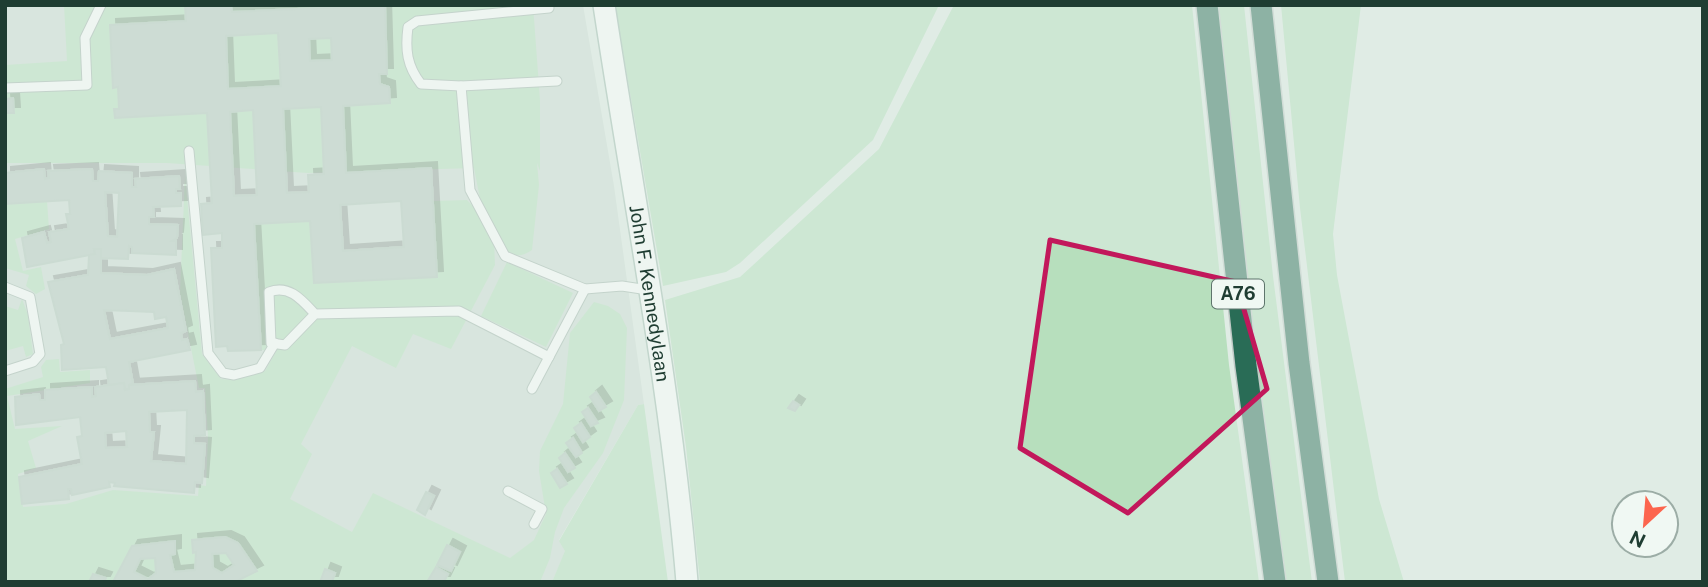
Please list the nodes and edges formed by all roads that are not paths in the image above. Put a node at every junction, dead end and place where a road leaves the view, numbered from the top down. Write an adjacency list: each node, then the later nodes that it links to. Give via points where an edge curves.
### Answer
1 (101, 5): 8 (lane, via 85,38 87,85)
2 (604, 5): 12 (street, John F. Kennedylaan)
3 (1207, 5): 21 (highway, A76, via 1246,366)
4 (1261, 5): 22 (highway, A76, via 1299,363)
5 (549, 8): 7 (lane, via 417,21 408,27 410,70 421,84)
6 (557, 80): 7 (lane)
7 (461, 86): 11 (lane, via 470,190 505,256)
8 (5, 88)
9 (189, 151): 14 (lane, via 208,353 223,373 234,375 260,369)
10 (5, 286): 16 (lane, via 30,297 40,354 33,362)
11 (585, 289): 12 (lane, via 622,286); 15 (lane)
12 (648, 290): 20 (street, John F. Kennedylaan)
13 (315, 314): 14 (lane, via 285,345); 14 (lane, via 292,292 278,288 269,292 271,343); 15 (lane, via 459,311)
14 (275, 344)
15 (549, 357): 17 (lane)
16 (5, 371)
17 (532, 389)
18 (508, 491): 19 (lane, via 542,509)
19 (534, 524)
20 (687, 582)
21 (1275, 582)
22 (1328, 582)

